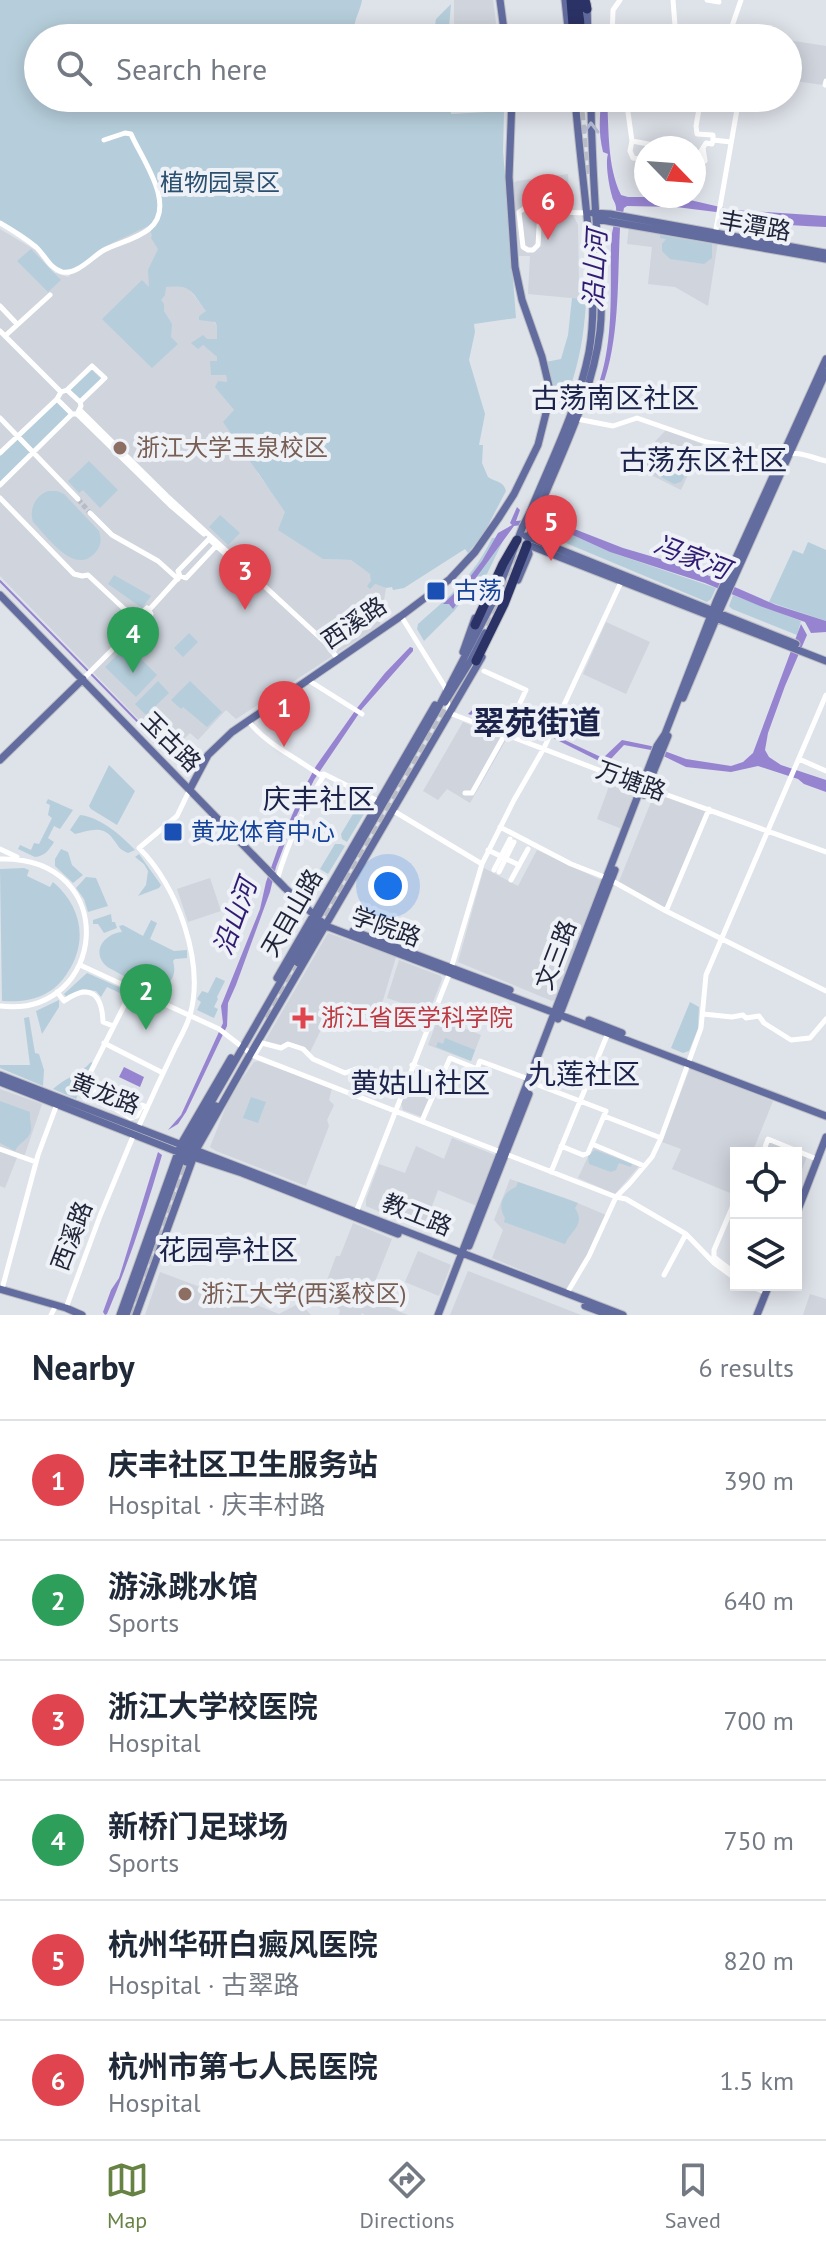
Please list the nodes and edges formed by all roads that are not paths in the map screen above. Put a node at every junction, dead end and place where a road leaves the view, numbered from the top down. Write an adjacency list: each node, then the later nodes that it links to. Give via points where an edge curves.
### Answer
1 (500, 0): 10 (main road)
2 (578, 0): 12 (highway)
3 (620, 0): 14 (street)
4 (673, 0): 15 (street)
5 (707, 0): 8 (street)
6 (741, 0): 16 (street)
7 (567, 1): 11 (highway)
8 (719, 2)
9 (586, 3): 13 (main road)
10 (503, 24)
11 (570, 24)
12 (580, 24)
13 (587, 24)
14 (612, 24)
15 (675, 24)
16 (733, 24)
17 (511, 112): 67 (main road, 西溪路, via 508,167 514,256 522,300 547,373 545,419 514,494 478,548 450,579)
18 (577, 112): 32 (main road, 天目山路)
19 (591, 112): 32 (main road, 天目山路, one-way to 19)
20 (628, 112): 25 (street)
21 (698, 112): 24 (street, via 697,134 713,135)
22 (736, 112): 26 (street)
23 (104, 140): 33 (street, via 131,134 157,186 157,214 148,230 65,273)
24 (713, 140): 26 (street); 27 (street)
25 (632, 141): 28 (street)
26 (731, 142): 34 (street)
27 (706, 143)
28 (634, 158)
29 (540, 210): 29 (street, via 519,212 523,247 528,250 538,245); 30 (street)
30 (552, 211)
31 (561, 212): 32 (street)
32 (593, 215): 34 (main road, 丰潭路); 43 (main road, 天目山路, via 593,325)
33 (0, 223)
34 (715, 236): 35 (main road, 丰潭路)
35 (826, 256)
36 (50, 295): 38 (street)
37 (0, 306): 38 (street)
38 (17, 324): 39 (street)
39 (3, 334): 42 (street)
40 (826, 359): 51 (main road)
41 (826, 372): 51 (main road)
42 (61, 394): 44 (street); 44 (street, via 92,366 105,378); 45 (street); 48 (street)
43 (581, 394): 47 (main road, 天目山路); 57 (main road, 天目山路)
44 (80, 402): 45 (street)
45 (76, 413): 49 (street); 59 (street)
46 (0, 418): 48 (street)
47 (575, 419): 51 (street, via 613,426 637,418 706,442); 57 (main road, 天目山路)
48 (18, 435): 49 (street); 50 (street)
49 (34, 452): 53 (street); 55 (street)
50 (0, 453)
51 (786, 454): 52 (street); 66 (main road, 文三路)
52 (826, 461)
53 (0, 485)
54 (0, 498): 68 (street, via 74,574 88,575)
55 (78, 499)
56 (90, 513): 62 (street, via 112,535)
57 (533, 514): 58 (main road, 天目山路, bridge)
58 (523, 532): 60 (main road); 60 (main road, 天目山路); 69 (highway); 77 (main road, 天目山路)
59 (210, 538): 61 (street); 62 (street, via 178,571)
60 (528, 541): 63 (main road); 73 (highway); 77 (main road, 天目山路, via 471,660); 79 (main road, 天目山路, via 529,554 502,616)
61 (218, 545): 62 (street, via 186,578); 71 (street)
62 (179, 578): 65 (street)
63 (623, 579): 66 (main road); 83 (street)
64 (0, 595): 75 (main road, 玉古路)
65 (149, 610): 68 (street); 70 (street, via 151,614)
66 (715, 615): 72 (main road); 88 (main road, 文三路)
67 (401, 616): 71 (main road, 西溪路); 77 (street)
68 (135, 619): 70 (street)
69 (475, 625)
70 (127, 634): 75 (street)
71 (337, 658): 76 (main road, 西溪路)
72 (826, 659)
73 (476, 661)
74 (484, 671): 82 (street, via 526,690)
75 (89, 674): 85 (main road); 89 (main road, 玉古路)
76 (307, 679): 80 (street); 81 (main road, 西溪路)
77 (446, 692): 79 (street); 91 (main road, 天目山路); 111 (main road, 天目山路)
78 (826, 695): 84 (street)
79 (449, 711): 82 (street, 万塘路); 93 (main road, 天目山路)
80 (360, 712)
81 (248, 720): 87 (street, via 276,748); 89 (main road, 西溪路, via 212,749)
82 (505, 734): 83 (street, 万塘路); 90 (street, via 472,793)
83 (544, 748): 88 (street, 万塘路); 94 (street)
84 (799, 759): 86 (street); 95 (street)
85 (0, 760)
86 (826, 771)
87 (322, 774): 91 (street); 107 (street)
88 (645, 786): 92 (street, 万塘路); 109 (main road, 文三路)
89 (190, 789): 107 (main road, 玉古路); 121 (street, 西溪路, via 173,820 139,848 163,879 185,930 193,965)
90 (465, 793)
91 (378, 801): 111 (main road, 天目山路)
92 (709, 809): 95 (street, 万塘路); 110 (street)
93 (392, 810): 104 (street); 111 (main road, 天目山路)
94 (500, 827): 99 (street); 109 (street)
95 (767, 830): 100 (street, 万塘路); 112 (street)
96 (512, 841): 101 (street)
97 (0, 849): 103 (street)
98 (528, 849): 105 (street)
99 (488, 850): 101 (street); 104 (street)
100 (826, 852)
101 (503, 858): 105 (street); 106 (street)
102 (0, 859): 103 (street)
103 (21, 859): 113 (street, via 58,874 78,895 86,923)
104 (482, 864): 114 (street)
105 (519, 865): 108 (street)
106 (496, 871)
107 (276, 878): 111 (main road, 玉古路)
108 (511, 880)
109 (609, 880): 110 (street); 119 (main road, 文三路)
110 (666, 911): 112 (street)
111 (321, 920): 114 (main road, 学院路); 126 (main road, 天目山路); 126 (main road, 天目山路)
112 (721, 937): 116 (street); 120 (street, via 706,975)
113 (80, 965): 115 (street); 117 (street)
114 (451, 970): 119 (main road, 学院路); 128 (street)
115 (132, 990): 121 (street); 123 (street)
116 (826, 991)
117 (57, 992): 118 (street, via 26,1006); 123 (street, via 64,1001 81,992 95,995 103,1022)
118 (0, 1006)
119 (559, 1011): 124 (main road, 学院路); 127 (main road, 学院路); 132 (main road, 文三路)
120 (703, 1014): 122 (street, via 759,1016 791,1040 810,1038); 127 (street)
121 (190, 1016): 126 (street); 129 (street, 西溪路)
122 (826, 1019)
123 (113, 1026): 125 (street)
124 (608, 1033): 127 (main road, 学院路); 138 (street)
125 (104, 1043): 129 (street); 134 (street)
126 (247, 1050): 135 (street, via 262,1043 281,1048 288,1044 345,1073 356,1069); 142 (street); 155 (main road, 天目山路); 155 (main road, 天目山路)
127 (689, 1060): 143 (main road, 学院路); 149 (street)
128 (412, 1065): 131 (street); 135 (street)
129 (163, 1073): 141 (street, 西溪路)
130 (0, 1075): 140 (main road, 黄龙路)
131 (442, 1077): 132 (street, via 450,1058 477,1069 480,1061); 145 (street)
132 (532, 1081): 138 (street); 156 (main road, 文三路)
133 (0, 1082): 137 (main road, 黄龙路)
134 (85, 1089): 136 (street, via 93,1090); 140 (street)
135 (403, 1090): 142 (street)
136 (95, 1097): 140 (street); 141 (street, via 131,1118 142,1105)
137 (48, 1099): 139 (main road, 黄龙路); 155 (main road)
138 (581, 1102): 144 (street, via 606,1111); 151 (street)
139 (57, 1103): 147 (main road, 黄龙路); 159 (street)
140 (83, 1103): 147 (main road, 黄龙路)
141 (147, 1107): 147 (street, 西溪路)
142 (395, 1110): 145 (street); 166 (street)
143 (826, 1114)
144 (604, 1116): 149 (street); 150 (street)
145 (422, 1121): 156 (street)
146 (826, 1128): 158 (main road)
147 (136, 1131): 155 (main road, 黄龙路); 176 (street, 西溪路)
148 (826, 1137): 164 (main road)
149 (661, 1138): 160 (street)
150 (592, 1144): 151 (street, via 583,1155); 160 (street)
151 (561, 1146): 161 (street)
152 (765, 1147): 153 (street, via 768,1139)
153 (787, 1147)
154 (0, 1149): 159 (street)
155 (186, 1150): 166 (main road, 教工路); 180 (main road, 天目山路); 180 (main road, 天目山路)
156 (503, 1152): 161 (street); 168 (main road, 文三路)
157 (802, 1153): 158 (street)
158 (814, 1158): 162 (main road)
159 (36, 1162): 172 (street)
160 (644, 1166): 163 (street)
161 (551, 1172): 163 (street)
162 (802, 1189)
163 (616, 1197): 167 (street); 174 (street)
164 (802, 1199)
165 (730, 1212): 169 (street, via 714,1257)
166 (355, 1214): 168 (main road, 教工路)
167 (686, 1234): 170 (street); 171 (street)
168 (462, 1257): 174 (main road, 教工路); 177 (main road, 教工路); 181 (main road, 文三路)
169 (730, 1272)
170 (730, 1273)
171 (664, 1275)
172 (1, 1289): 175 (main road)
173 (762, 1291): 184 (main road)
174 (566, 1294): 183 (main road, 教工路)
175 (56, 1305): 176 (main road); 178 (street, 西溪路)
176 (66, 1308): 179 (main road)
177 (593, 1312): 182 (main road, 教工路)
178 (51, 1315)
179 (82, 1315)
180 (128, 1315)
181 (440, 1315)
182 (609, 1315)
183 (623, 1315)
184 (755, 1315)

